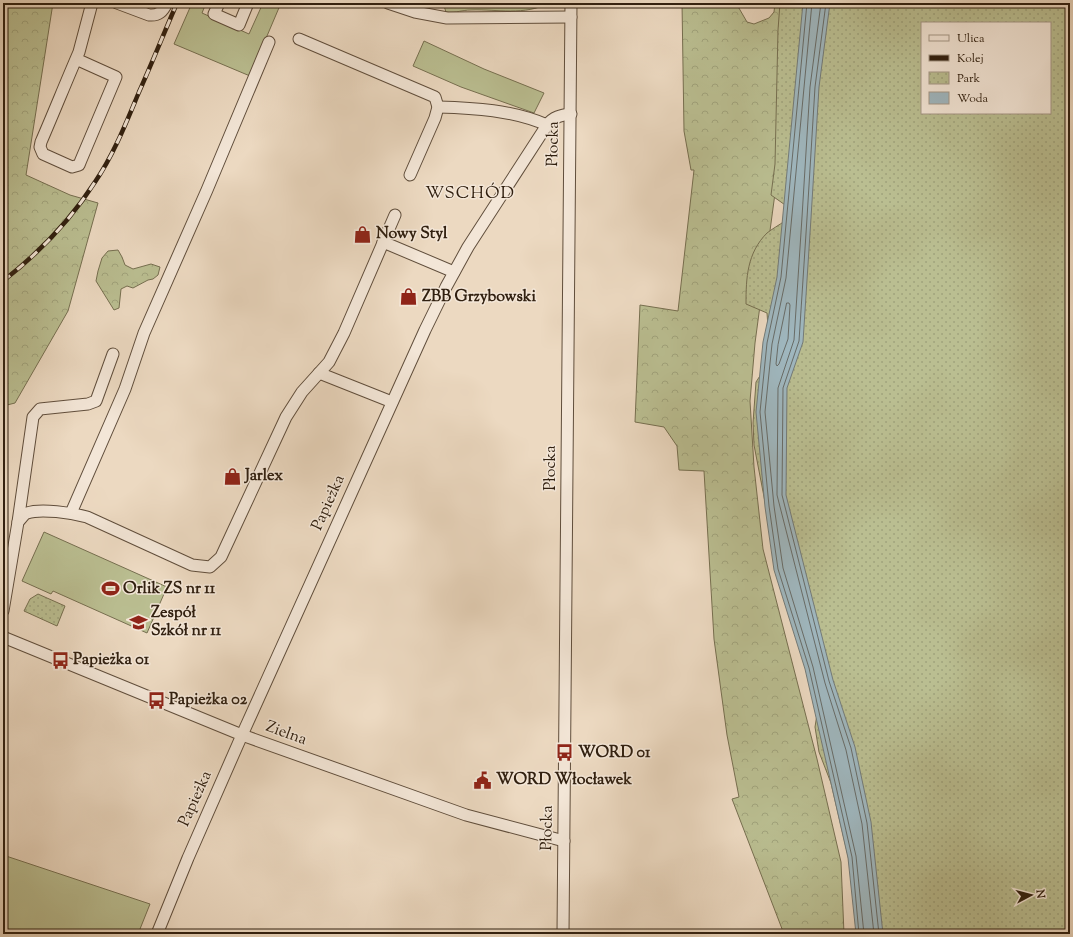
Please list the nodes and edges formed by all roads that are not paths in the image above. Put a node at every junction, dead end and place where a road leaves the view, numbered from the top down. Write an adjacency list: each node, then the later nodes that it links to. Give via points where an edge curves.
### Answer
1 (92, 3): 11 (street)
2 (117, 3): 3 (street, via 149,16 160,13)
3 (167, 3)
4 (219, 3): 5 (street, via 214,14 239,25)
5 (248, 3)
6 (388, 3): 8 (street, via 415,12 447,18)
7 (571, 3): 8 (street, Płocka)
8 (571, 17): 13 (street, Płocka)
9 (299, 39): 12 (street, via 435,97)
10 (269, 42): 22 (street, via 144,333 124,389)
11 (76, 59): 11 (street, via 40,148 43,154 72,167 79,165 116,76)
12 (438, 106): 14 (street, via 507,112); 15 (street)
13 (570, 114): 14 (street, Papieżka, via 554,118); 27 (street, Płocka)
14 (547, 125): 18 (street, Papieżka)
15 (410, 176)
16 (395, 215): 17 (street)
17 (383, 242): 18 (street); 20 (street, via 344,333 329,362)
18 (454, 272): 21 (street, Papieżka)
19 (113, 354): 23 (street, via 96,401 40,409 33,417)
20 (319, 372): 21 (street); 22 (street, via 286,417 221,557 210,566 192,565 87,517)
21 (392, 402): 26 (street, Papieżka)
22 (71, 513): 23 (street, via 35,511 26,513)
23 (18, 522): 24 (street)
24 (3, 611)
25 (3, 637): 26 (street, Zielna)
26 (242, 735): 27 (street, Zielna, via 472,817); 28 (street, Papieżka)
27 (564, 842): 29 (street, Płocka)
28 (157, 934)
29 (563, 934)

